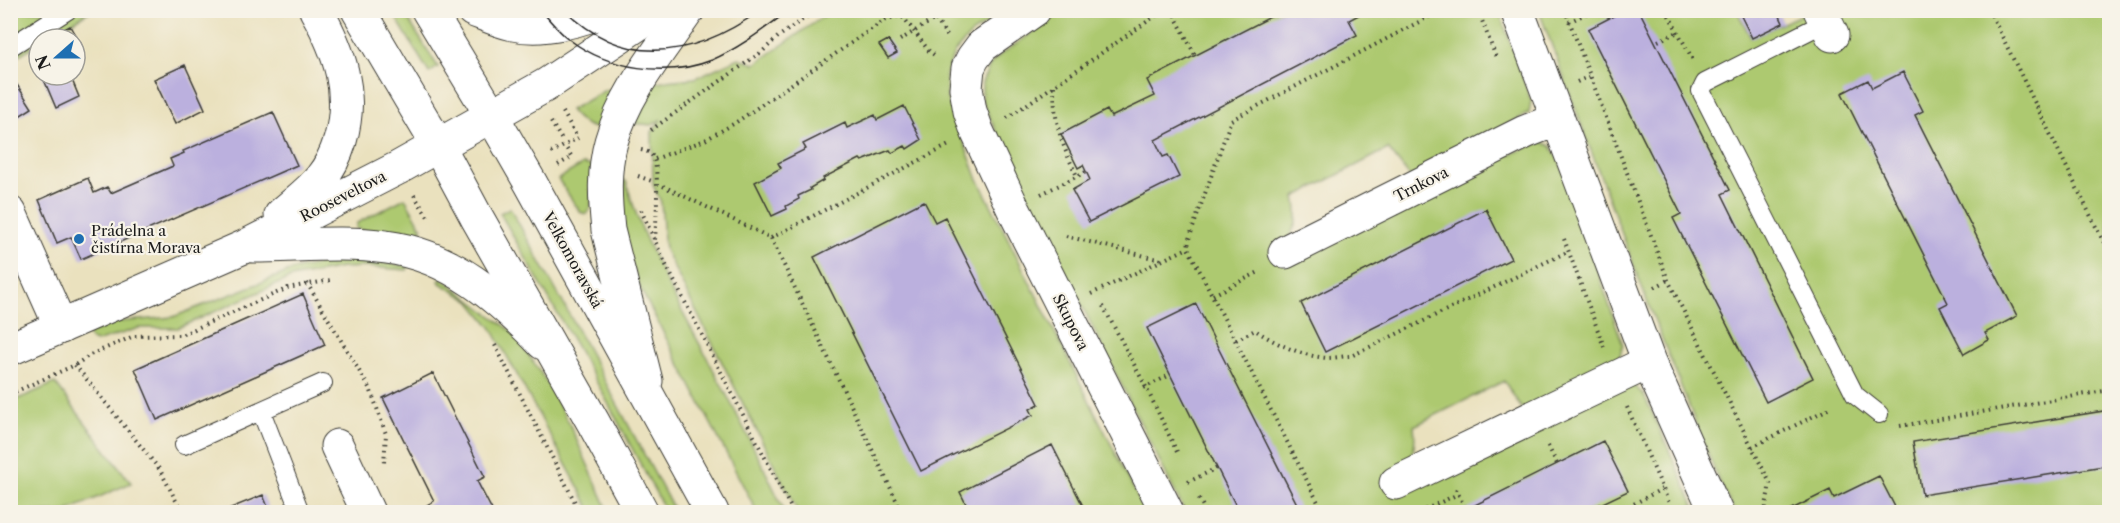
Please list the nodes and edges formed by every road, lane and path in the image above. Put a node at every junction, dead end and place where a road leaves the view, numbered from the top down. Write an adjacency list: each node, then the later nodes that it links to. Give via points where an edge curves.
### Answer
1 (68, 10): 27 (lane)
2 (316, 10): 57 (street, via 344,74 344,129 321,179)
3 (358, 10): 40 (street)
4 (428, 10): 33 (street, Velkomoravská)
5 (473, 10): 6 (street, via 516,25 537,26 576,21)
6 (608, 10)
7 (659, 10): 33 (street, Rooseveltova)
8 (688, 10): 77 (street, via 646,68 626,104 611,143 606,179 610,239)
9 (816, 10): 37 (path)
10 (929, 10): 20 (path)
11 (1034, 10): 29 (street)
12 (1164, 10): 31 (path)
13 (1172, 10): 28 (path)
14 (1442, 10): 58 (path, via 1231,120)
15 (1517, 10): 35 (street)
16 (1564, 10): 21 (path)
17 (1593, 10): 21 (path)
18 (1666, 10): 24 (path)
19 (1989, 10): 60 (path)
20 (935, 18): 23 (path); 29 (path)
21 (1569, 22): 82 (path, via 1668,280)
22 (1826, 23): 30 (lane)
23 (915, 31): 25 (path); 29 (path, via 929,51 945,64); 44 (path, via 904,18 886,19 735,123 705,140)
24 (1678, 32): 26 (path); 30 (path)
25 (900, 40)
26 (1658, 41)
27 (10, 47)
28 (1195, 55)
29 (961, 56): 38 (street, via 970,111)
30 (1705, 83): 76 (lane, via 1701,91)
31 (1054, 86): 34 (path); 48 (path, via 1061,144)
32 (564, 114): 43 (path, via 578,138)
33 (492, 116): 40 (street, Rooseveltova); 77 (street, Velkomoravská)
34 (1007, 118)
35 (1558, 119): 59 (street, Trnkova); 68 (street)
36 (550, 122): 39 (path)
37 (649, 132)
38 (965, 137): 56 (path); 101 (street, Skupova, via 1018,218)
39 (562, 140)
40 (439, 147): 57 (street, Rooseveltova); 67 (street)
41 (566, 148): 45 (path, via 572,157)
42 (637, 149): 44 (path)
43 (545, 157)
44 (655, 159): 99 (path, via 655,240)
45 (552, 169)
46 (1086, 172): 48 (path)
47 (635, 175): 49 (path)
48 (1077, 176): 51 (path)
49 (652, 181)
50 (663, 186): 56 (path)
51 (1044, 193)
52 (414, 194): 54 (path)
53 (10, 213): 63 (street)
54 (430, 220)
55 (1066, 236): 61 (path)
56 (771, 238): 100 (path)
57 (246, 246): 63 (street, Rooseveltova); 67 (street, via 362,245 420,255 485,290)
58 (1188, 248): 61 (path); 62 (path)
59 (1285, 252): 62 (path, via 1276,263)
60 (2109, 255)
61 (1162, 260): 73 (path, via 1095,292)
62 (1213, 295): 65 (path)
63 (61, 327): 66 (street, Rooseveltova)
64 (492, 340): 96 (path)
65 (1236, 340): 71 (path, via 1255,330 1272,342 1296,350 1327,358 1352,356 1569,250); 103 (path)
66 (10, 349)
67 (558, 358): 97 (street)
68 (1649, 362): 71 (street); 107 (street)
69 (75, 365): 75 (path); 84 (path, via 134,336 181,335 307,283 371,391 386,434); 93 (path, via 160,470)
70 (1170, 375): 73 (path)
71 (1615, 378): 88 (street); 90 (path)
72 (323, 383): 78 (lane)
73 (1146, 387): 83 (path)
74 (2109, 390): 79 (path, via 1888,428)
75 (10, 394)
76 (1855, 395): 79 (lane); 82 (path)
77 (652, 403): 98 (street, Velkomoravská)
78 (261, 411): 80 (lane); 94 (lane)
79 (1880, 414)
80 (184, 445)
81 (337, 446): 95 (street)
82 (1752, 447): 108 (path, via 1770,483)
83 (1181, 460)
84 (383, 466)
85 (1216, 468): 87 (path)
86 (1186, 470): 87 (path)
87 (1191, 480): 89 (path); 102 (path)
88 (1396, 483)
89 (1184, 484)
90 (1662, 489): 105 (path); 106 (path)
91 (1458, 494): 104 (path)
92 (2109, 508): 109 (path)
93 (182, 513)
94 (300, 513)
95 (368, 513)
96 (580, 513)
97 (642, 513)
98 (712, 513)
99 (793, 513)
100 (902, 513)
101 (1167, 513)
102 (1206, 513)
103 (1323, 513)
104 (1420, 513)
105 (1618, 513)
106 (1672, 513)
107 (1716, 513)
108 (1765, 513)
109 (2104, 513)

